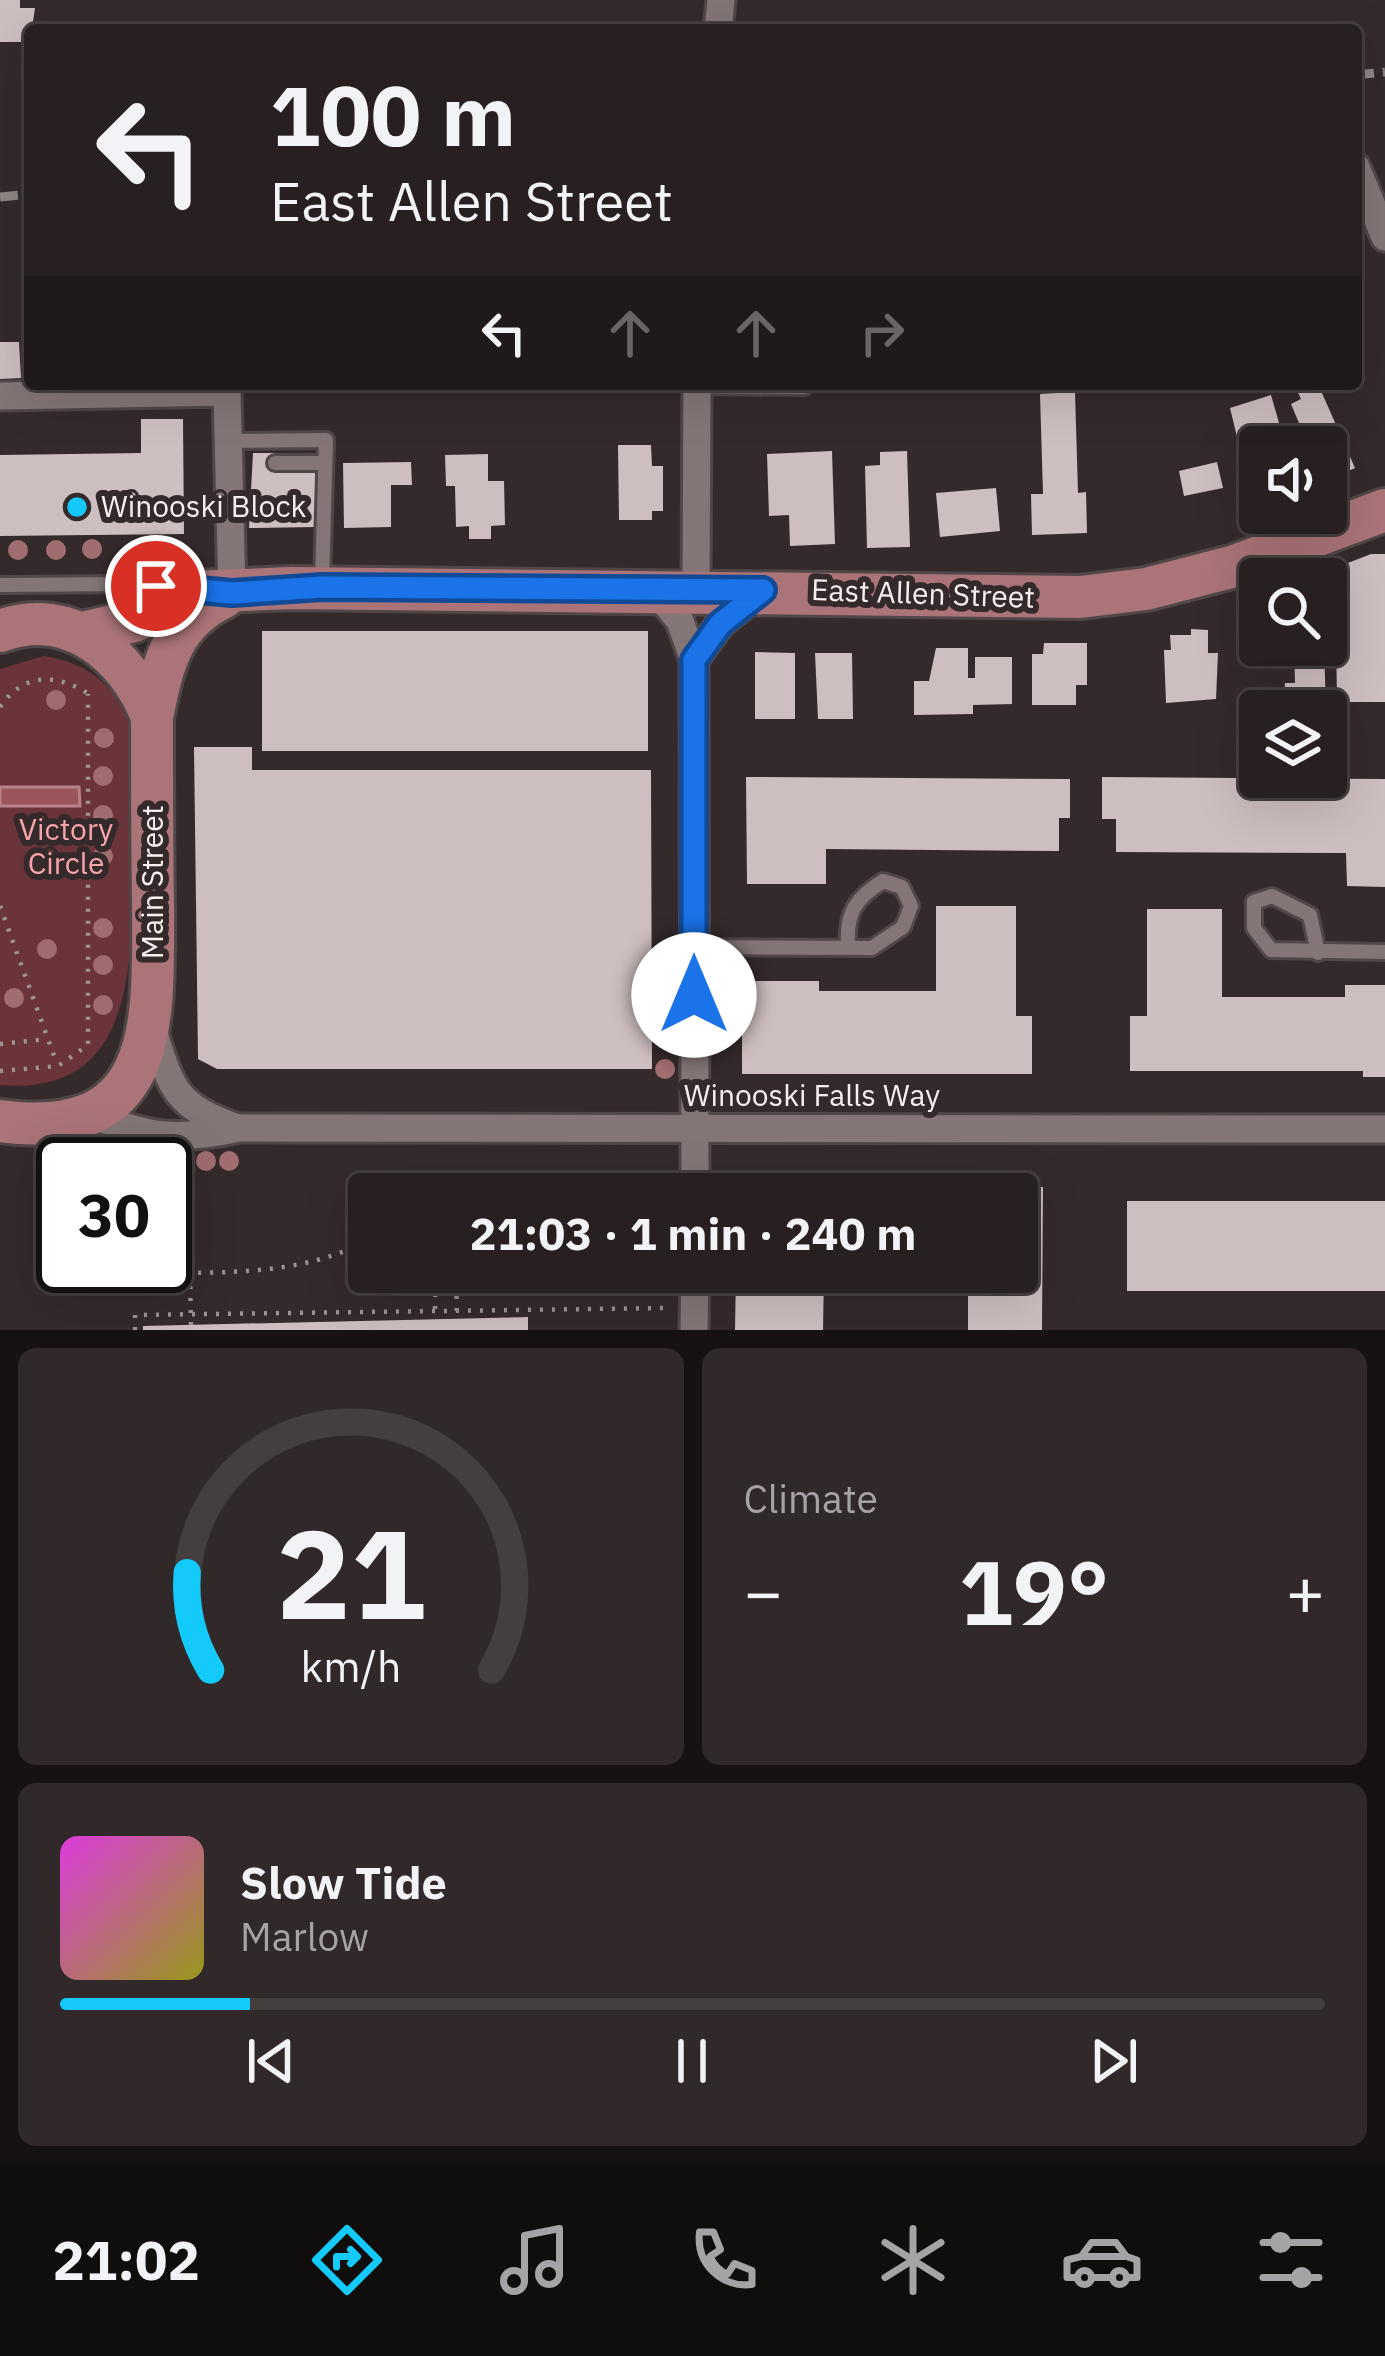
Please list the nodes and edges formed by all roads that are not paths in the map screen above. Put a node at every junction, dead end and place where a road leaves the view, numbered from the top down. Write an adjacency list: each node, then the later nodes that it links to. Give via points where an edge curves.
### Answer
1 (1362, 181): 2 (street)
2 (1385, 237)
3 (177, 390): 6 (street)
4 (227, 390): 7 (street)
5 (696, 390): 13 (street)
6 (0, 397)
7 (233, 456): 8 (lane, via 326,440); 15 (street)
8 (325, 463): 9 (lane); 12 (lane)
9 (275, 464)
10 (1385, 510): 14 (main road, East Allen Street, via 1235,566 1100,596)
11 (0, 585): 15 (lane, East Allen Street)
12 (322, 587): 13 (main road, East Allen Street); 15 (main road, East Allen Street)
13 (676, 590): 14 (main road, East Allen Street); 18 (street)
14 (763, 590): 18 (street, via 720,624)
15 (213, 593): 17 (main road, East Allen Street); 19 (main road, via 172,640)
16 (5, 625): 17 (main road)
17 (83, 633): 19 (main road, Main Street, via 124,665)
18 (694, 660): 21 (street)
19 (152, 718): 24 (main road, Main Street)
20 (848, 945): 20 (lane, via 872,948 903,927 911,906 902,887 883,881 858,897); 21 (lane)
21 (694, 947): 28 (street)
22 (1385, 952): 23 (lane)
23 (1318, 953): 23 (lane, via 1271,950 1254,928 1254,902 1272,896 1310,915)
24 (152, 1027): 25 (main road, Main Street, via 130,1080); 27 (street, Winooski Falls Way, via 178,1097)
25 (87, 1113): 26 (main road, via 47,1123); 27 (street, Winooski Falls Way, via 160,1138)
26 (0, 1121)
27 (239, 1128): 28 (street, Winooski Falls Way)
28 (695, 1129): 29 (street, Winooski Falls Way); 30 (street)
29 (1385, 1130)
30 (695, 1173)
31 (694, 1293): 32 (street)
32 (694, 1330)

